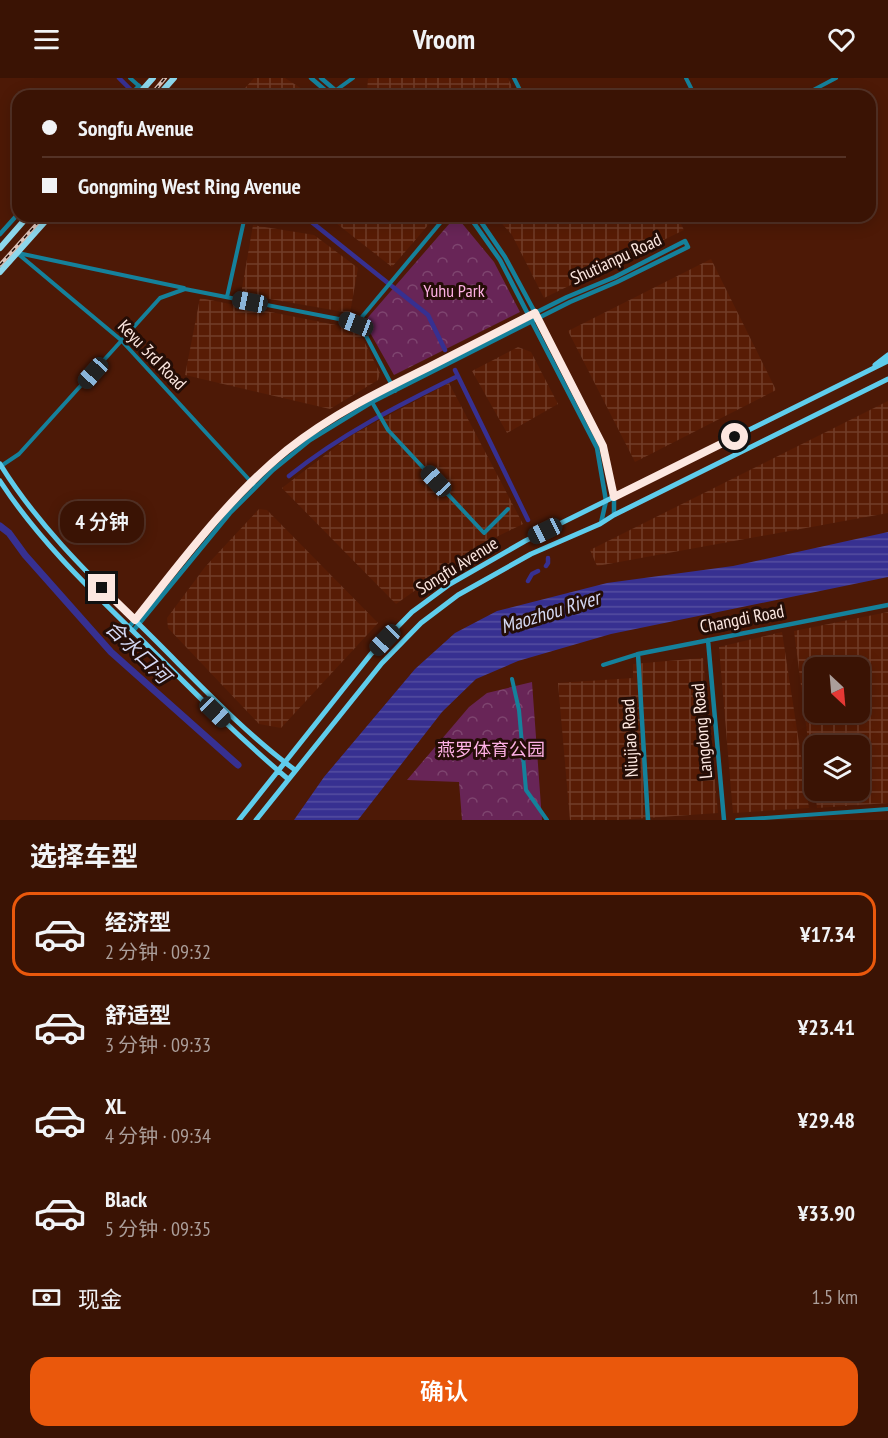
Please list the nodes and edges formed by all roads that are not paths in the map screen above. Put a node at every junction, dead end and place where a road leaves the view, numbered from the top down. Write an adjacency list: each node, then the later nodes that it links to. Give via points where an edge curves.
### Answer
1 (130, 78): 8 (street)
2 (153, 78): 9 (highway)
3 (174, 78): 10 (highway)
4 (311, 78): 11 (street)
5 (321, 78): 12 (street)
6 (353, 78): 12 (street)
7 (836, 78): 13 (street)
8 (139, 90)
9 (141, 90)
10 (163, 90)
11 (324, 90)
12 (334, 90)
13 (813, 90)
14 (12, 221): 21 (street)
15 (23, 222): 22 (highway)
16 (45, 222): 23 (highway)
17 (244, 222): 26 (street)
18 (441, 222): 29 (street)
19 (473, 222): 28 (street, via 500,260)
20 (481, 222): 27 (street)
21 (0, 234)
22 (0, 248)
23 (17, 253): 24 (highway); 25 (street); 30 (street, Keyu 3rd Road)
24 (0, 272)
25 (185, 289): 26 (street); 30 (street, via 160,298)
26 (227, 297): 29 (street)
27 (537, 316): 27 (street, Shutianpu Road, via 688,247 685,242); 28 (street, Shutianpu Road); 40 (street, via 603,446)
28 (531, 319): 35 (street, Shutianpu Road); 41 (street, via 597,448)
29 (356, 324): 35 (street)
30 (122, 340): 37 (street, via 19,454); 39 (street, Keyu 3rd Road)
31 (888, 355): 33 (main road)
32 (888, 361): 33 (main road, Songfu Avenue)
33 (865, 372): 40 (main road, Songfu Avenue)
34 (888, 379): 43 (main road, Songfu Avenue)
35 (393, 388): 36 (street, Shutianpu Road)
36 (372, 402): 39 (street, Shutianpu Road, via 310,440); 42 (street, via 388,430 484,533)
37 (1, 465): 46 (main road, via 57,542)
38 (0, 481): 47 (main road, via 52,549)
39 (254, 485): 46 (street, Shutianpu Road)
40 (614, 497): 41 (main road, Songfu Avenue); 43 (street)
41 (606, 501): 44 (street); 52 (main road, Songfu Avenue, via 525,541 450,584 412,612 371,654)
42 (508, 509)
43 (614, 515): 44 (main road, Songfu Avenue)
44 (600, 524): 54 (main road, Songfu Avenue, via 531,554 458,595 421,623 381,663)
45 (888, 605): 48 (street, Changdi Road)
46 (137, 622): 47 (street, Shutianpu Road); 52 (main road, via 246,730)
47 (131, 629): 53 (main road)
48 (708, 640): 49 (street, Changdi Road); 61 (street, Langdong Road)
49 (638, 654): 50 (street, Changdi Road); 60 (street, Niujiao Road)
50 (603, 665)
51 (512, 678): 59 (street, via 526,790)
52 (284, 762): 53 (main road, Songfu Avenue); 54 (main road)
53 (278, 770): 55 (main road); 57 (main road, Songfu Avenue)
54 (295, 770): 55 (main road, Songfu Avenue)
55 (288, 779): 58 (main road, Songfu Avenue)
56 (888, 809): 62 (street)
57 (239, 820)
58 (256, 820)
59 (547, 820)
60 (648, 820)
61 (724, 820)
62 (737, 820)

